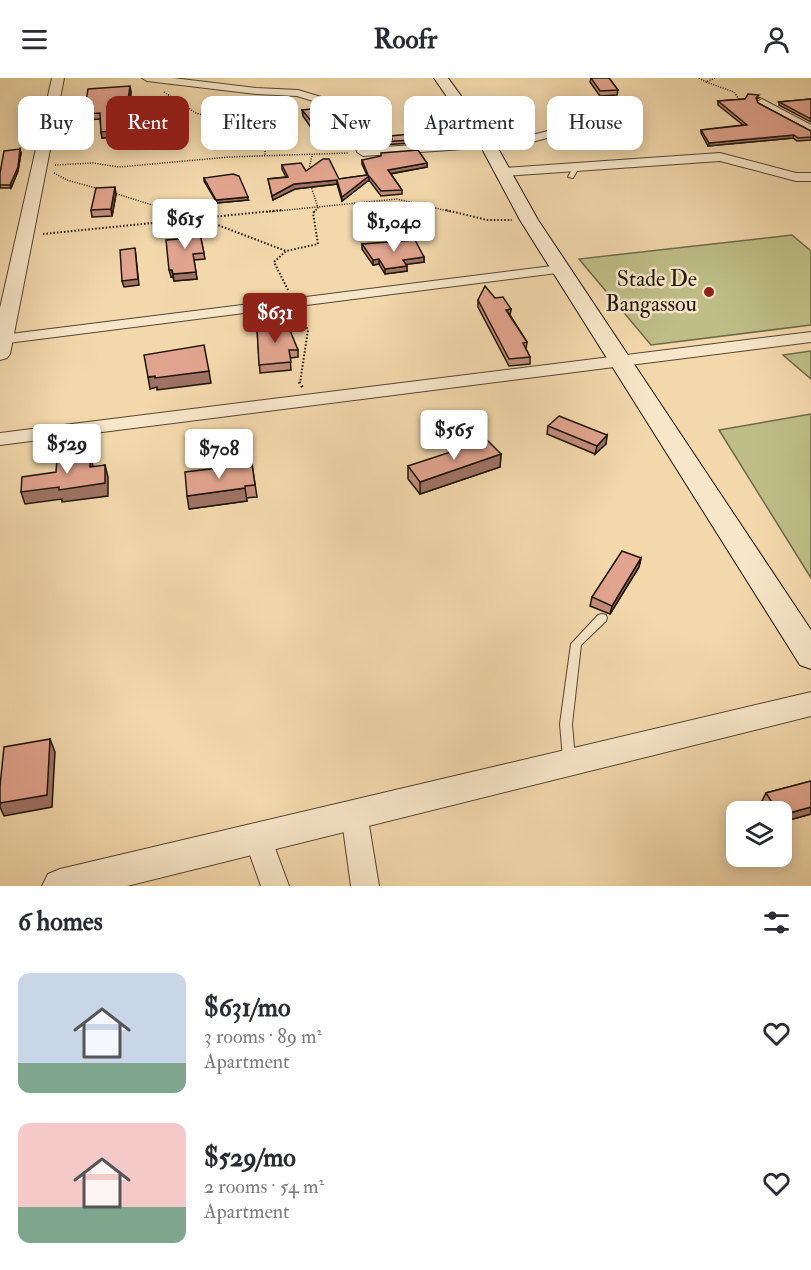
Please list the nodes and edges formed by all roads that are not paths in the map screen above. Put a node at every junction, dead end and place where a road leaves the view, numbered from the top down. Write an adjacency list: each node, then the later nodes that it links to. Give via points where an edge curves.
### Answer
1 (58, 78): 19 (street)
2 (266, 78): 5 (street)
3 (441, 78): 6 (main road)
4 (150, 79): 5 (street)
5 (256, 91): 11 (street, via 298,93 347,108 363,152)
6 (454, 96)
7 (762, 102): 8 (street)
8 (811, 130)
9 (535, 137): 10 (street, via 578,126)
10 (535, 138)
11 (404, 149)
12 (492, 150): 13 (main road)
13 (503, 171): 14 (street, via 571,172 720,157); 17 (main road)
14 (796, 177): 15 (street); 16 (street)
15 (811, 177)
16 (811, 184)
17 (560, 269): 19 (street); 20 (main road)
18 (811, 337): 20 (street)
19 (1, 347)
20 (621, 361): 21 (street); 23 (main road)
21 (0, 439)
22 (602, 618): 25 (lane, via 576,644 566,724)
23 (811, 656)
24 (811, 704): 25 (street)
25 (569, 762): 26 (street)
26 (354, 813): 27 (street); 30 (street)
27 (258, 838): 28 (street); 29 (street)
28 (60, 886)
29 (275, 886)
30 (365, 886)

